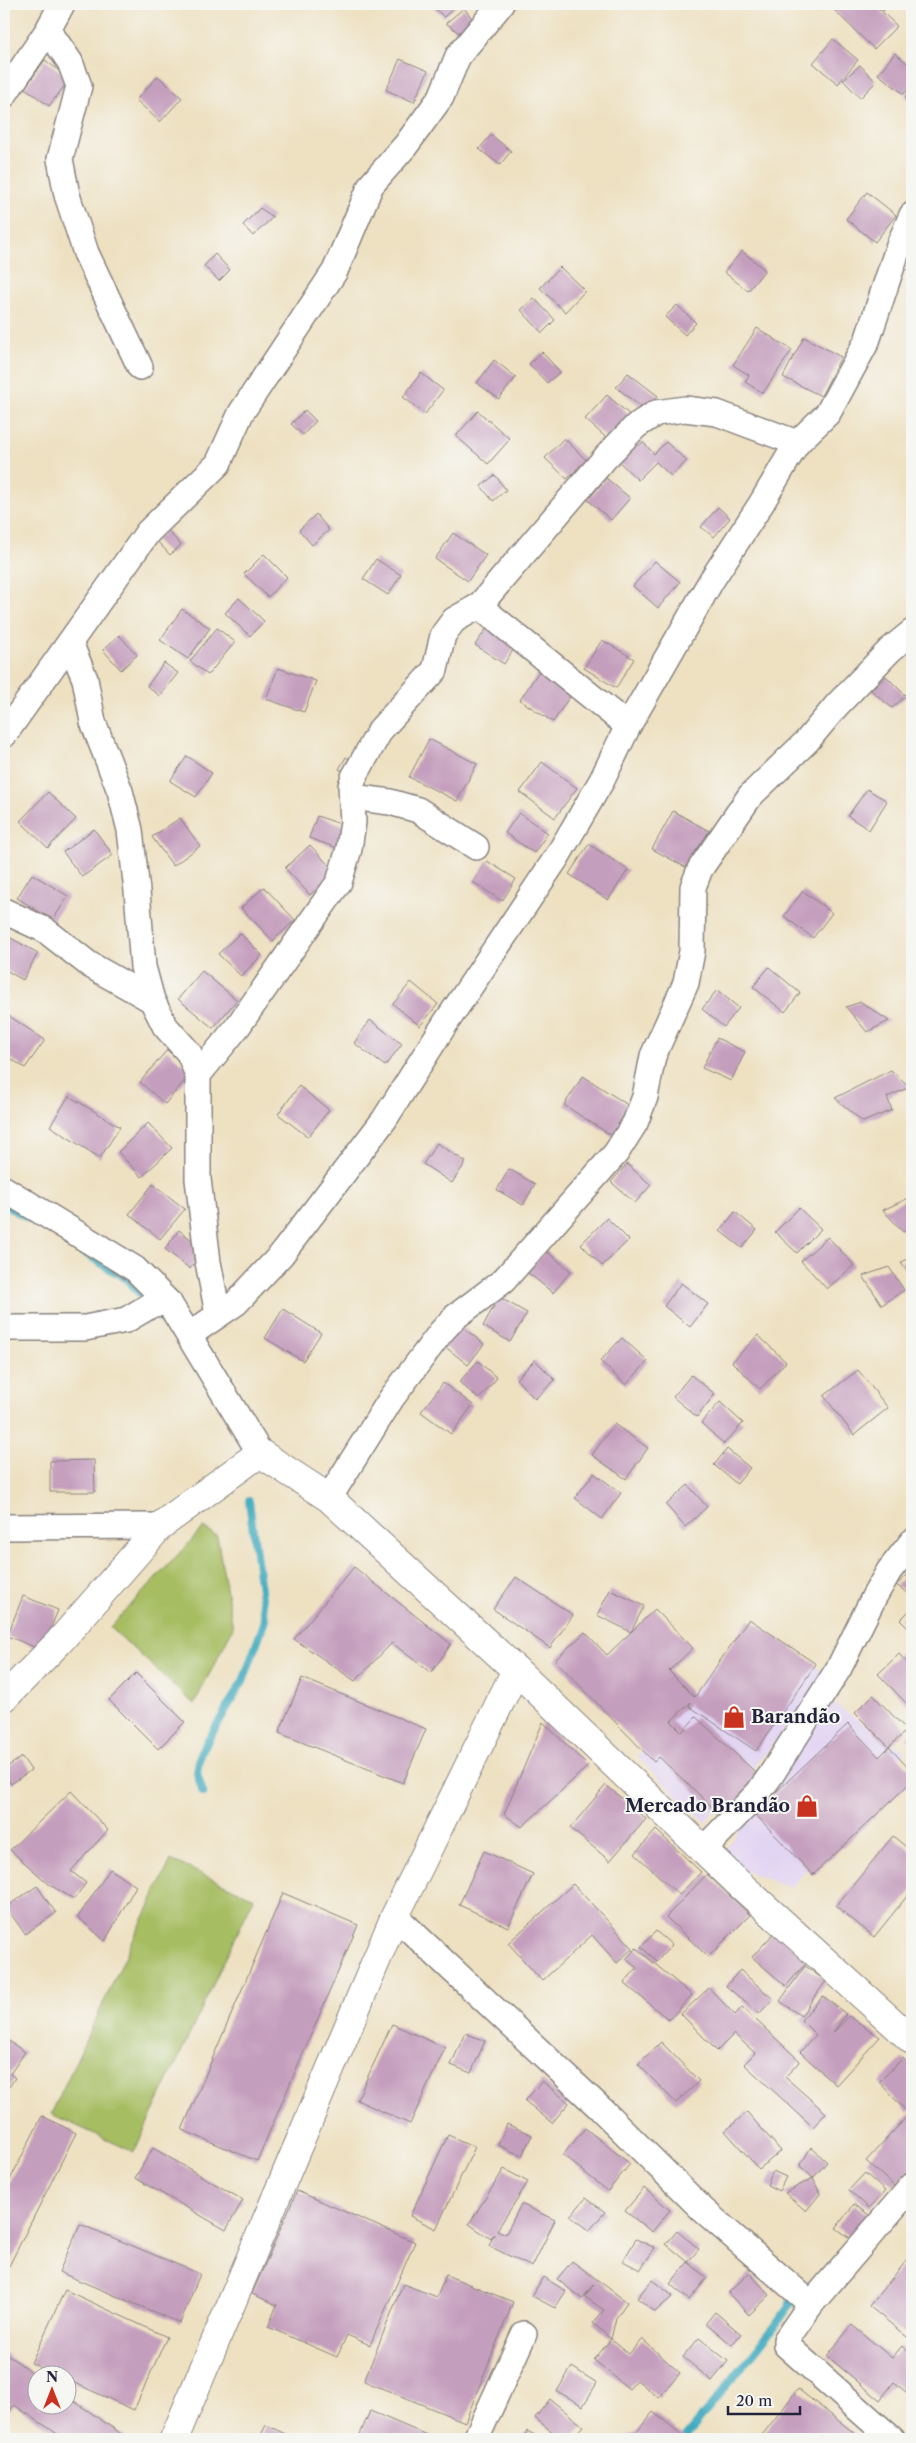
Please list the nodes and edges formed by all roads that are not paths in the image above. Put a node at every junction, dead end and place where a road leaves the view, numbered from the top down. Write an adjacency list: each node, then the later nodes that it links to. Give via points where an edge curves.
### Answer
1 (62, 4): 3 (street)
2 (500, 4): 10 (street, via 458,56 441,97 371,185 335,271 241,413 218,464 148,532)
3 (48, 30): 4 (street); 6 (street, via 70,62 79,86 60,159 67,196 86,253)
4 (4, 95)
5 (912, 215): 7 (street, via 867,340 828,413)
6 (140, 367)
7 (797, 443): 8 (street, via 717,413 685,409 656,413 636,426 606,457); 11 (street, via 710,581)
8 (479, 606): 11 (street); 13 (street, via 454,620 443,635 434,670 381,728 354,777)
9 (912, 632): 24 (street, via 890,650 807,741 750,796 700,869 693,887 692,951 686,983 653,1056 645,1097 616,1153 503,1281 455,1316 441,1332 391,1400)
10 (70, 643): 12 (street); 16 (street, via 85,679 93,722 120,791 130,830 143,967)
11 (628, 726): 20 (street, via 602,780 557,857 444,1024 384,1120 281,1255 236,1303)
12 (4, 734)
13 (352, 797): 14 (street, via 418,810); 17 (street, via 349,849 339,882 238,1026)
14 (476, 847)
15 (4, 911): 16 (street, via 45,930 90,965)
16 (152, 1000): 17 (street, via 166,1026 189,1053)
17 (198, 1075): 20 (street, via 198,1179)
18 (4, 1189): 19 (street, via 135,1269)
19 (161, 1304): 21 (street, via 126,1320 85,1328); 22 (street)
20 (218, 1314): 22 (street)
21 (4, 1328)
22 (189, 1335): 23 (street)
23 (260, 1453): 24 (street); 25 (street)
24 (329, 1498): 28 (street)
25 (160, 1526): 26 (street); 29 (street, via 59,1642)
26 (4, 1527)
27 (912, 1542): 30 (street, via 889,1571 839,1668 771,1775 758,1794)
28 (516, 1670): 30 (street); 31 (street)
29 (4, 1698)
30 (704, 1849): 32 (street)
31 (395, 1916): 34 (street, via 601,2109 703,2210); 36 (street)
32 (912, 2040)
33 (912, 2186): 34 (street)
34 (812, 2304): 38 (street, via 786,2340 786,2345)
35 (524, 2334): 37 (street)
36 (174, 2439)
37 (476, 2439)
38 (892, 2439)

